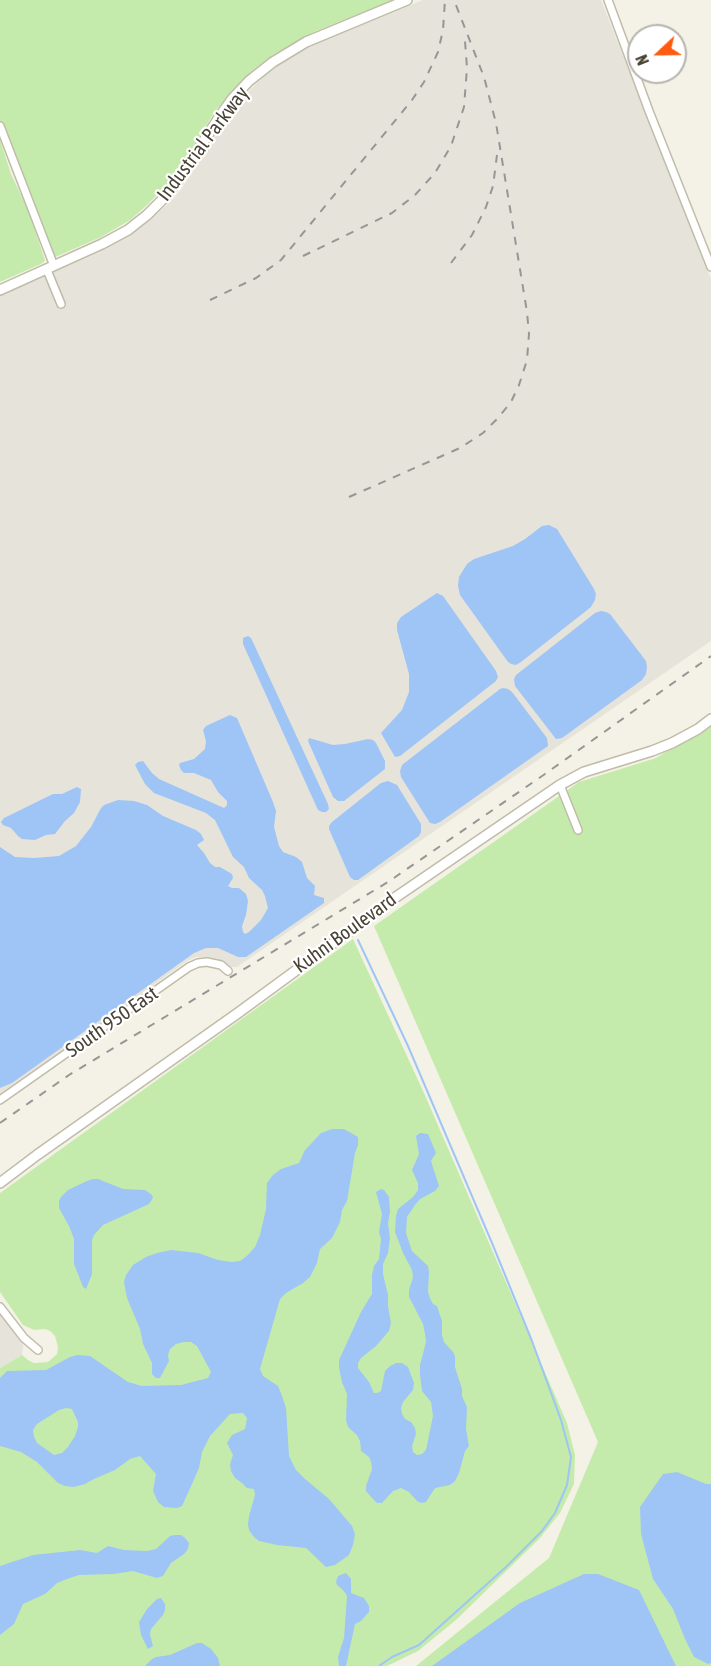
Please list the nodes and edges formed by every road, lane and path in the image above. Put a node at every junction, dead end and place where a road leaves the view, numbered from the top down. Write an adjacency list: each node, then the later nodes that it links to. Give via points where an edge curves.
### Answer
1 (407, 0): 5 (street, Industrial Parkway, via 306,42 273,62 234,98 178,181 156,206 117,236)
2 (608, 0): 4 (street)
3 (0, 126): 5 (street)
4 (711, 267)
5 (50, 268): 6 (street, Industrial Parkway); 7 (street)
6 (0, 290)
7 (61, 304)
8 (711, 719): 9 (street, Kuhni Boulevard, via 672,743 584,772)
9 (560, 785): 10 (street); 13 (street, Kuhni Boulevard, via 396,897)
10 (578, 830)
11 (228, 971): 12 (street, South 950 East, via 212,962 194,965)
12 (0, 1100)
13 (0, 1184)
14 (0, 1307): 15 (street)
15 (38, 1350)

